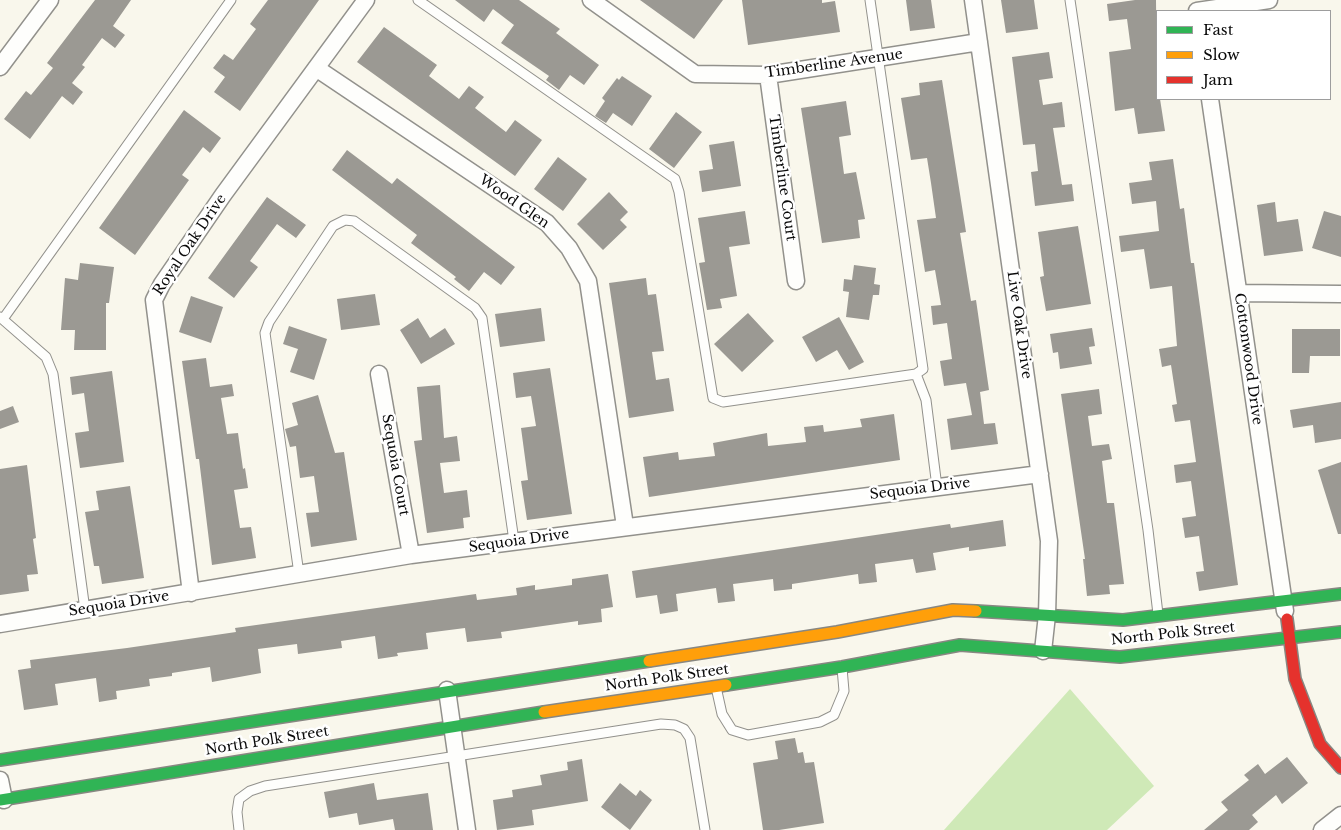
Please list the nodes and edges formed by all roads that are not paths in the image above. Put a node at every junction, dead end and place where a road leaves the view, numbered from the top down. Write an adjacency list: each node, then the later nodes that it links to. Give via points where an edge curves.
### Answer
1 (50, 0): 13 (street)
2 (232, 0): 20 (lane)
3 (366, 0): 14 (street, Royal Oak Drive)
4 (418, 0): 22 (lane, via 675,179 713,398 723,402)
5 (591, 0): 15 (street, Timberline Avenue, via 695,74)
6 (870, 0): 12 (lane)
7 (973, 0): 11 (street, Live Oak Drive)
8 (1070, 0): 34 (lane, via 1147,520)
9 (1269, 0): 10 (street)
10 (1204, 10)
11 (980, 42): 12 (street, Timberline Avenue); 23 (street, Live Oak Drive)
12 (878, 58): 15 (street, Timberline Avenue); 22 (lane, via 923,369)
13 (0, 67)
14 (316, 68): 25 (street, Wood Glen, via 547,223 570,248 588,281); 29 (street, Royal Oak Drive, via 223,195 154,300)
15 (768, 75): 17 (street, Timberline Court)
16 (1210, 100): 18 (street, Cottonwood Drive)
17 (796, 281)
18 (1239, 293): 19 (street); 31 (street, Cottonwood Drive)
19 (1341, 294)
20 (1, 318): 32 (lane, via 46,357 53,374)
21 (379, 374): 27 (street, Sequoia Court)
22 (916, 374): 24 (lane, via 926,400)
23 (1040, 474): 24 (street, Sequoia Drive); 33 (street, Live Oak Drive, via 1049,541)
24 (937, 487): 25 (street, Sequoia Drive)
25 (625, 526): 26 (street, Sequoia Drive)
26 (514, 541): 27 (street, Sequoia Drive); 28 (lane, via 482,318 459,296 354,221 345,220 333,226 269,322 265,333)
27 (411, 555): 28 (street, Sequoia Drive)
28 (299, 574): 29 (street, Sequoia Drive)
29 (190, 593): 32 (street, Sequoia Drive)
30 (1341, 594): 31 (main road, North Polk Street)
31 (1284, 600): 34 (main road, North Polk Street); 35 (street, Cottonwood Drive)
32 (85, 610): 36 (street, Sequoia Drive)
33 (1047, 615): 34 (main road, North Polk Street, via 1123,620); 39 (street, Live Oak Drive); 42 (main road, North Polk Street, via 953,610 838,637)
34 (1158, 615)
35 (1286, 619): 38 (main road)
36 (0, 624)
37 (1341, 632): 38 (main road, North Polk Street)
38 (1289, 637): 39 (main road, North Polk Street, via 1120,657); 46 (main road, via 1295,679 1320,744)
39 (1043, 651): 40 (main road, North Polk Street, via 960,645)
40 (842, 663): 41 (main road, North Polk Street); 41 (lane, via 844,692 834,715 820,722 748,735 732,730 722,714)
41 (716, 686): 43 (main road, North Polk Street)
42 (447, 690): 43 (street); 45 (main road, North Polk Street)
43 (452, 726): 44 (street); 48 (main road, North Polk Street)
44 (457, 756): 50 (lane, via 250,791 239,800); 51 (street); 52 (lane, via 661,724 675,725 690,738)
45 (0, 760)
46 (1341, 768)
47 (0, 780): 48 (street)
48 (2, 800)
49 (1341, 815): 53 (street)
50 (239, 830)
51 (467, 830)
52 (704, 830)
53 (1322, 830)

